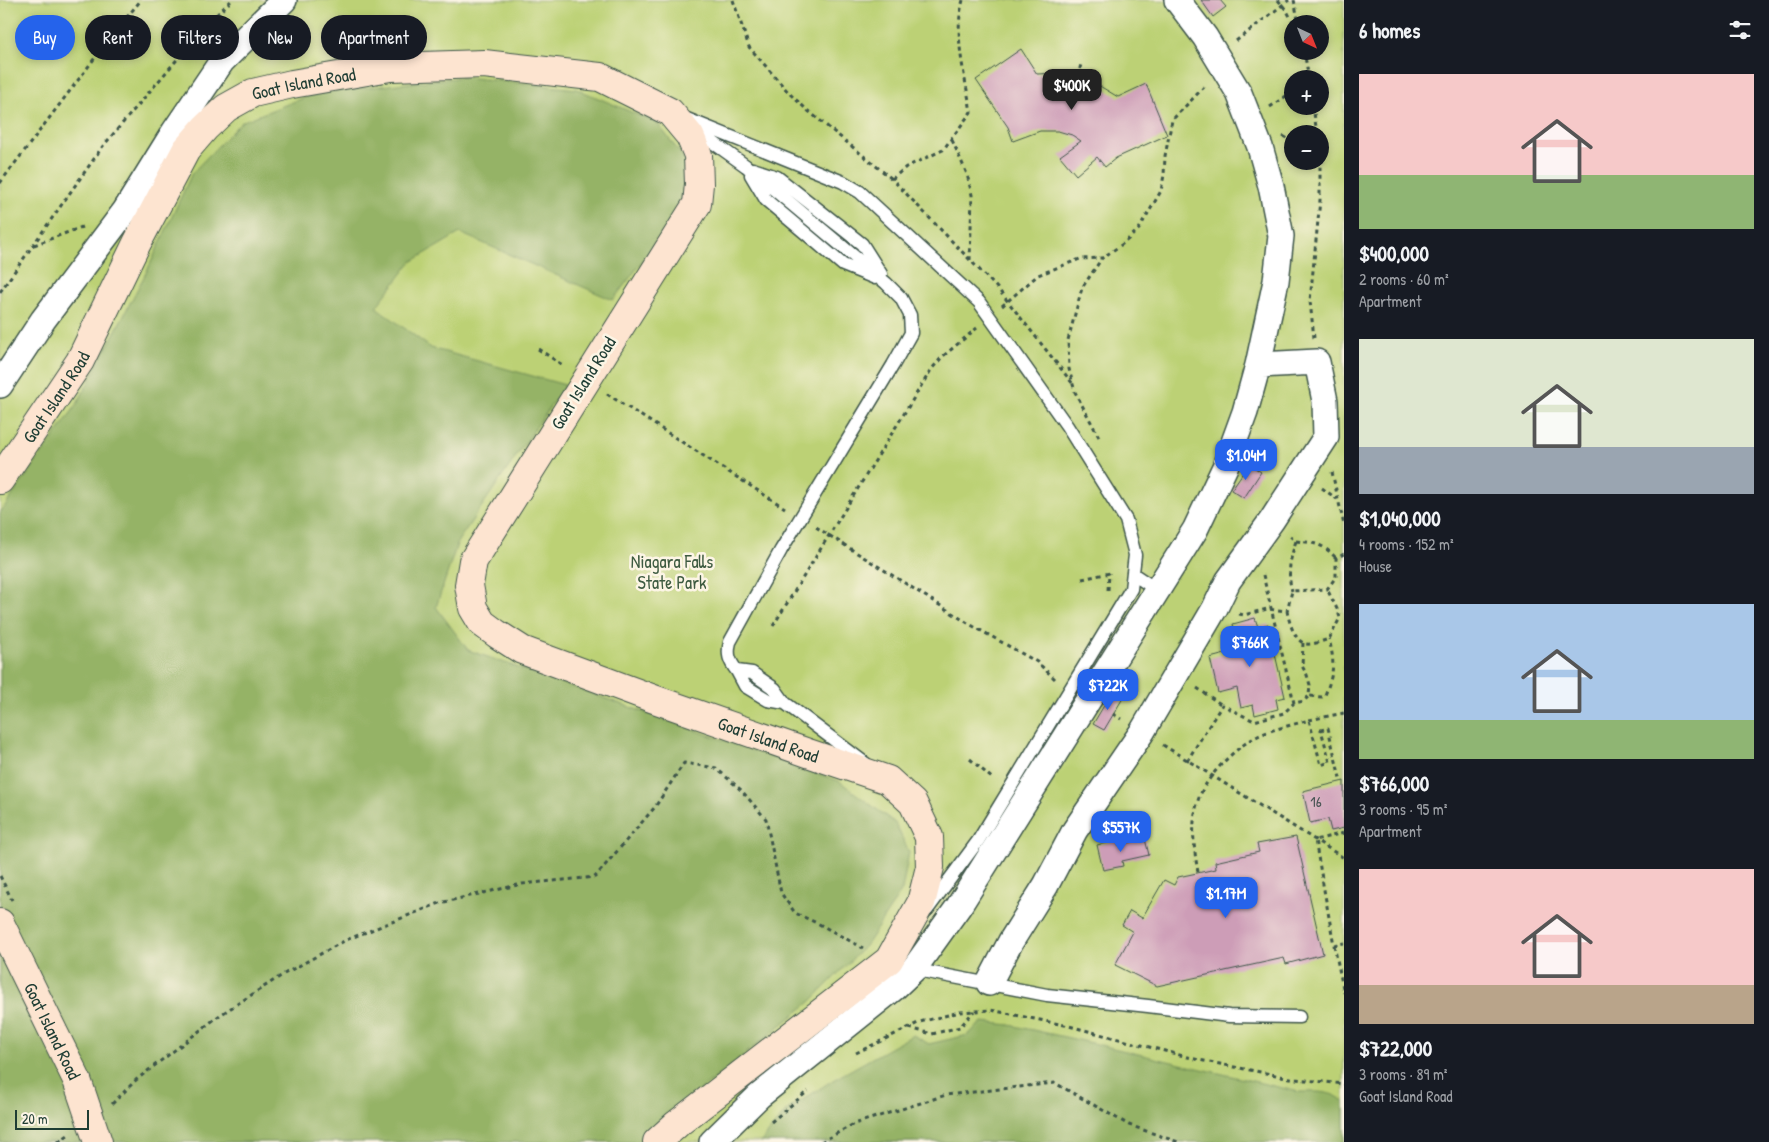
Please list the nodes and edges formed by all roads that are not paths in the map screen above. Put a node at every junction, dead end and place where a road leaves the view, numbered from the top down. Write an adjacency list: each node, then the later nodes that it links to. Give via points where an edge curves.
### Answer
1 (284, 0): 5 (street, via 222,61 124,211 43,320)
2 (1177, 0): 4 (street, via 1205,37 1239,93 1271,186 1281,236 1276,281)
3 (670, 112): 6 (street, Goat Island Road, via 600,77 484,64 390,67 253,93 226,108 186,150 80,360); 7 (lane, via 843,182 860,192 979,302 1066,426 1126,520 1135,554); 9 (lane, via 746,166 886,283 901,298 910,315 911,333 781,550 730,642 728,652 731,664 737,670 752,674 775,689 785,703); 9 (street, Goat Island Road, via 690,136 698,154 697,204 473,561 469,585 473,608 482,623 522,650)
4 (1258, 365): 8 (street, via 1225,467 1195,530); 13 (street, via 1317,362 1325,401 1326,437 1228,581 1142,732 1075,830)
5 (0, 385)
6 (0, 480)
7 (1133, 574): 8 (lane); 11 (lane, via 1131,589 978,841)
8 (1157, 590): 12 (street, via 995,852)
9 (888, 780): 11 (street, Goat Island Road, via 913,803 929,837 930,867 921,903)
10 (0, 923): 15 (street, Goat Island Road, via 77,1080)
11 (889, 960): 12 (lane); 16 (street, Goat Island Road)
12 (913, 970): 13 (lane); 17 (street, via 759,1096)
13 (989, 983): 14 (lane, via 1047,995 1229,1016)
14 (1300, 1017)
15 (94, 1130)
16 (657, 1142)
17 (712, 1142)

